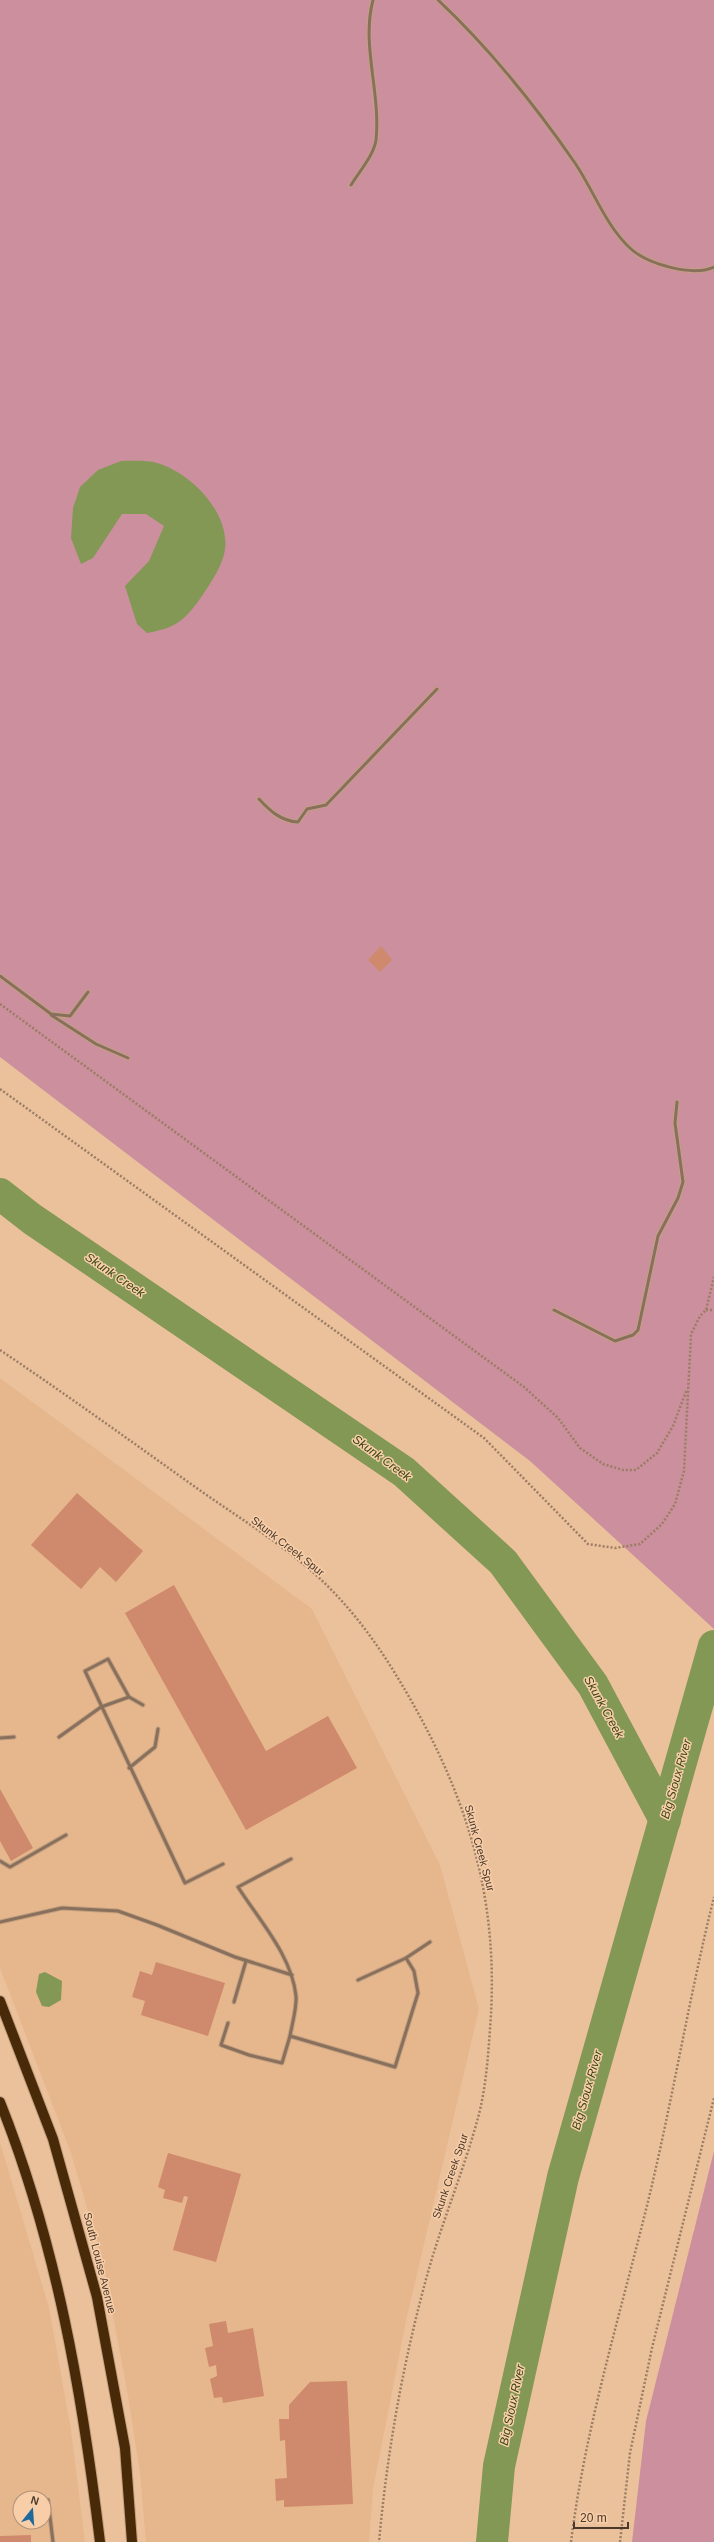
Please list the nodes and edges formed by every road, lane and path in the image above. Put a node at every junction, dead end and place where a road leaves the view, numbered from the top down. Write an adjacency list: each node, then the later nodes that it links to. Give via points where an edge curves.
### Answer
1 (373, 0): 3 (lane, via 370,13 370,44 376,140)
2 (438, 0): 4 (lane, via 474,34 532,106 575,163 606,217 631,249 651,261 677,269)
3 (351, 185)
4 (714, 267)
5 (437, 690): 6 (lane, via 326,805 307,809 298,822 288,821 270,812)
6 (259, 799)
7 (0, 976): 10 (lane)
8 (88, 992): 10 (lane, via 70,1016)
9 (0, 1004): 19 (path, via 524,1388 558,1418 580,1448 604,1464 623,1470 636,1470 657,1453 673,1426)
10 (51, 1014): 11 (lane, via 96,1044)
11 (128, 1058)
12 (0, 1089): 19 (path, via 484,1438 588,1544 615,1548 640,1544 662,1524 674,1504 684,1470)
13 (677, 1102): 15 (lane, via 675,1123 683,1182 678,1198 658,1236 638,1330 633,1335 616,1341)
14 (714, 1277): 16 (path)
15 (554, 1310)
16 (706, 1310): 17 (path); 19 (path, via 700,1316 692,1334)
17 (714, 1310)
18 (0, 1350): 49 (path, Skunk Creek Spur, via 308,1568 366,1629 388,1661 440,1753 455,1788 480,1871 488,1909 493,1992 486,2072 480,2113 424,2284 396,2405 387,2459)
19 (688, 1387)
20 (129, 1697): 21 (lane); 22 (lane); 22 (lane, via 108,1659 85,1671)
21 (143, 1705)
22 (101, 1707): 25 (lane); 27 (lane)
23 (158, 1729): 27 (lane, via 156,1747)
24 (14, 1737): 26 (lane)
25 (59, 1737)
26 (0, 1738)
27 (129, 1768): 31 (lane, via 185,1883)
28 (66, 1836): 30 (lane, via 10,1867)
29 (291, 1859): 37 (lane, via 238,1888)
30 (0, 1862)
31 (223, 1864)
32 (714, 1897): 50 (path, via 650,2190 594,2414 582,2469)
33 (0, 1922): 36 (lane, via 62,1908 118,1912)
34 (430, 1942): 35 (lane)
35 (406, 1958): 38 (lane); 42 (lane, via 414,1971 418,1993 395,2067)
36 (246, 1961): 37 (lane); 40 (lane)
37 (292, 1976): 42 (lane, via 296,1998)
38 (358, 1980)
39 (0, 2001): 48 (main road, South Louise Avenue, via 54,2138 97,2297 125,2448)
40 (234, 2002)
41 (228, 2023): 42 (lane, via 222,2045 282,2063)
42 (290, 2036)
43 (714, 2098): 51 (path, via 649,2363 630,2453)
44 (0, 2102): 47 (main road, via 31,2190 62,2305 89,2453)
45 (52, 2530): 46 (lane)
46 (53, 2542)
47 (100, 2542)
48 (132, 2542)
49 (379, 2542)
50 (571, 2542)
51 (620, 2542)

